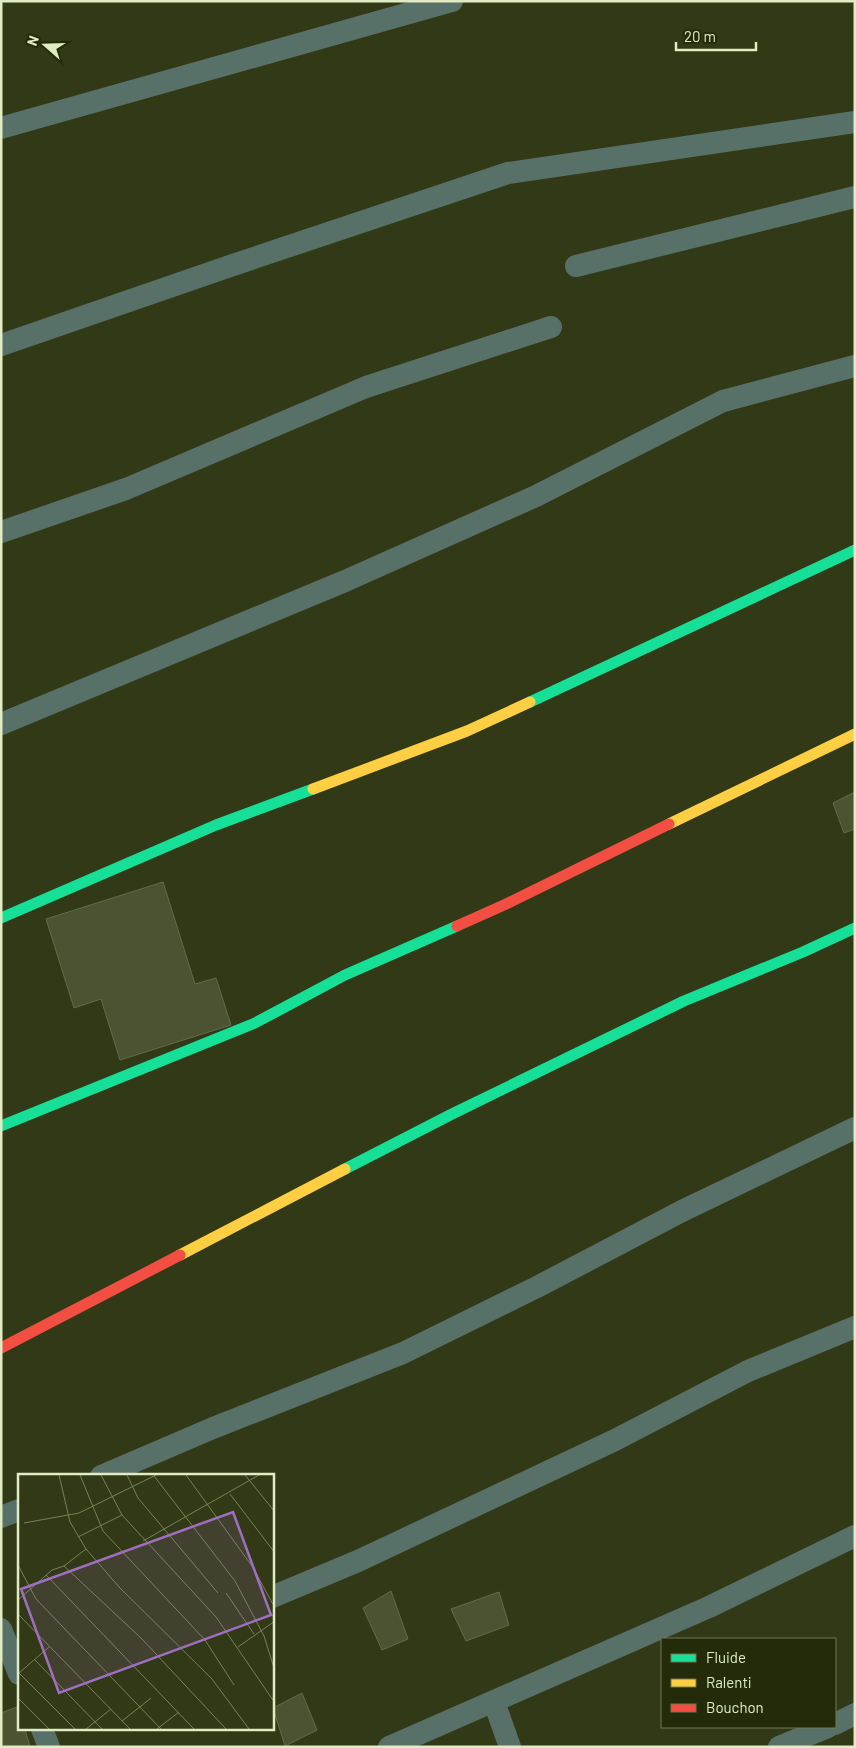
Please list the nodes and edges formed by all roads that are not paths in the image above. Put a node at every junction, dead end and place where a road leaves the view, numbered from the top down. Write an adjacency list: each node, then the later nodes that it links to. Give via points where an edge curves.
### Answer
1 (452, 1): 3 (street)
2 (855, 122): 7 (street, via 508,173)
3 (1, 128)
4 (855, 197): 5 (street)
5 (576, 266)
6 (551, 327): 9 (street, via 366,387 126,489)
7 (1, 345)
8 (855, 366): 11 (street, via 723,401 536,496 345,581)
9 (1, 532)
10 (855, 550): 13 (street, via 467,731 216,825)
11 (1, 724)
12 (855, 734): 15 (street, via 504,905 345,975 255,1023)
13 (1, 918)
14 (855, 928): 18 (street, via 684,1002 470,1106)
15 (1, 1126)
16 (855, 1128): 19 (street, via 682,1210 403,1353)
17 (855, 1327): 23 (street, via 748,1371 606,1444 358,1561)
18 (1, 1348)
19 (106, 1474)
20 (18, 1510): 21 (street)
21 (1, 1518)
22 (855, 1536): 28 (street, via 709,1607)
23 (274, 1596)
24 (1, 1629): 25 (street)
25 (18, 1672)
26 (18, 1682): 27 (street)
27 (1, 1684)
28 (494, 1702): 34 (street); 35 (street)
29 (855, 1714): 30 (street)
30 (836, 1724)
31 (826, 1728): 36 (street)
32 (42, 1730): 33 (street)
33 (49, 1747)
34 (390, 1747)
35 (510, 1747)
36 (779, 1747)

